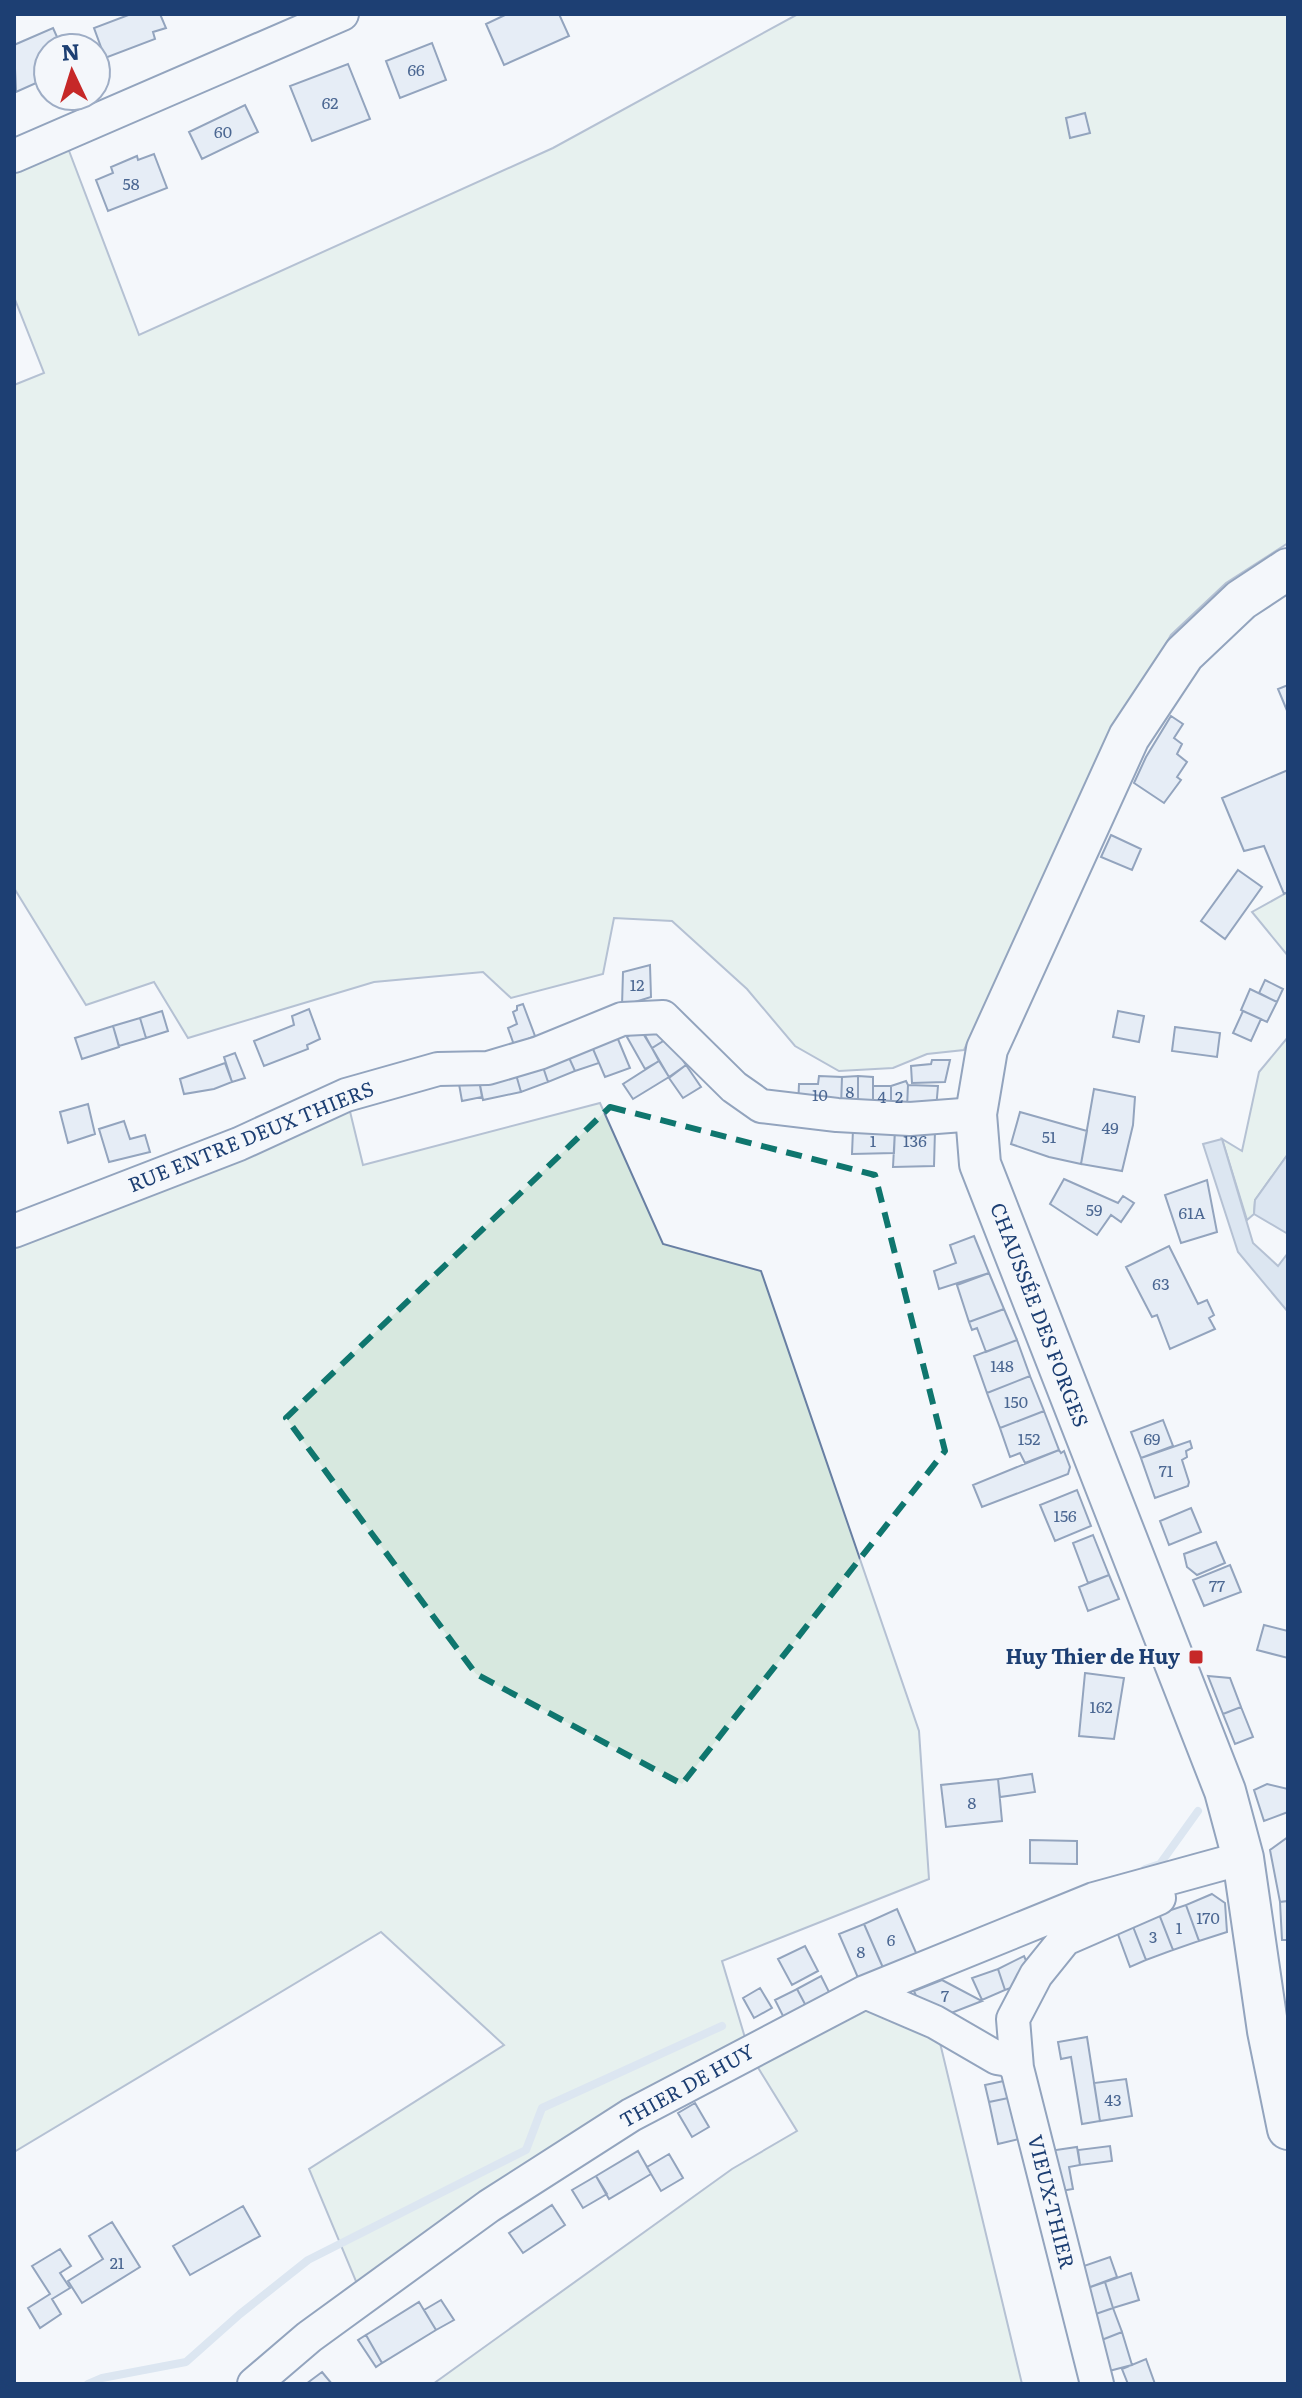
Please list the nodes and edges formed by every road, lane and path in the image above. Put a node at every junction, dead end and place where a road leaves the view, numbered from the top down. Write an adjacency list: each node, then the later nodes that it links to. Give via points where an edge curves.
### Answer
1 (342, 14): 2 (street)
2 (14, 156)
3 (1288, 569): 4 (main road, CHAUSSÉE DES FORGES, via 1241,600 1184,654 1129,737 987,1049)
4 (976, 1114): 5 (street, RUE ENTRE DEUX THIERS, via 910,1119 761,1106 734,1087 663,1017 622,1019 488,1068 438,1069 346,1095 239,1144); 6 (main road, CHAUSSÉE DES FORGES, via 980,1164 1225,1791)
5 (14, 1231)
6 (1243, 1858): 7 (street, THIER DE HUY); 10 (main road, CHAUSSÉE DES FORGES)
7 (1169, 1878): 8 (street, THIER DE HUY, via 1094,1899); 9 (street, VIEUX-THIER, via 1162,1896 1065,1939 1036,1975 1013,2019)
8 (865, 1992): 9 (street, via 935,2022); 11 (street, THIER DE HUY, via 618,2123 489,2206 309,2337)
9 (1017, 2068): 12 (street, VIEUX-THIER)
10 (1288, 2129)
11 (254, 2384)
12 (1097, 2384)

